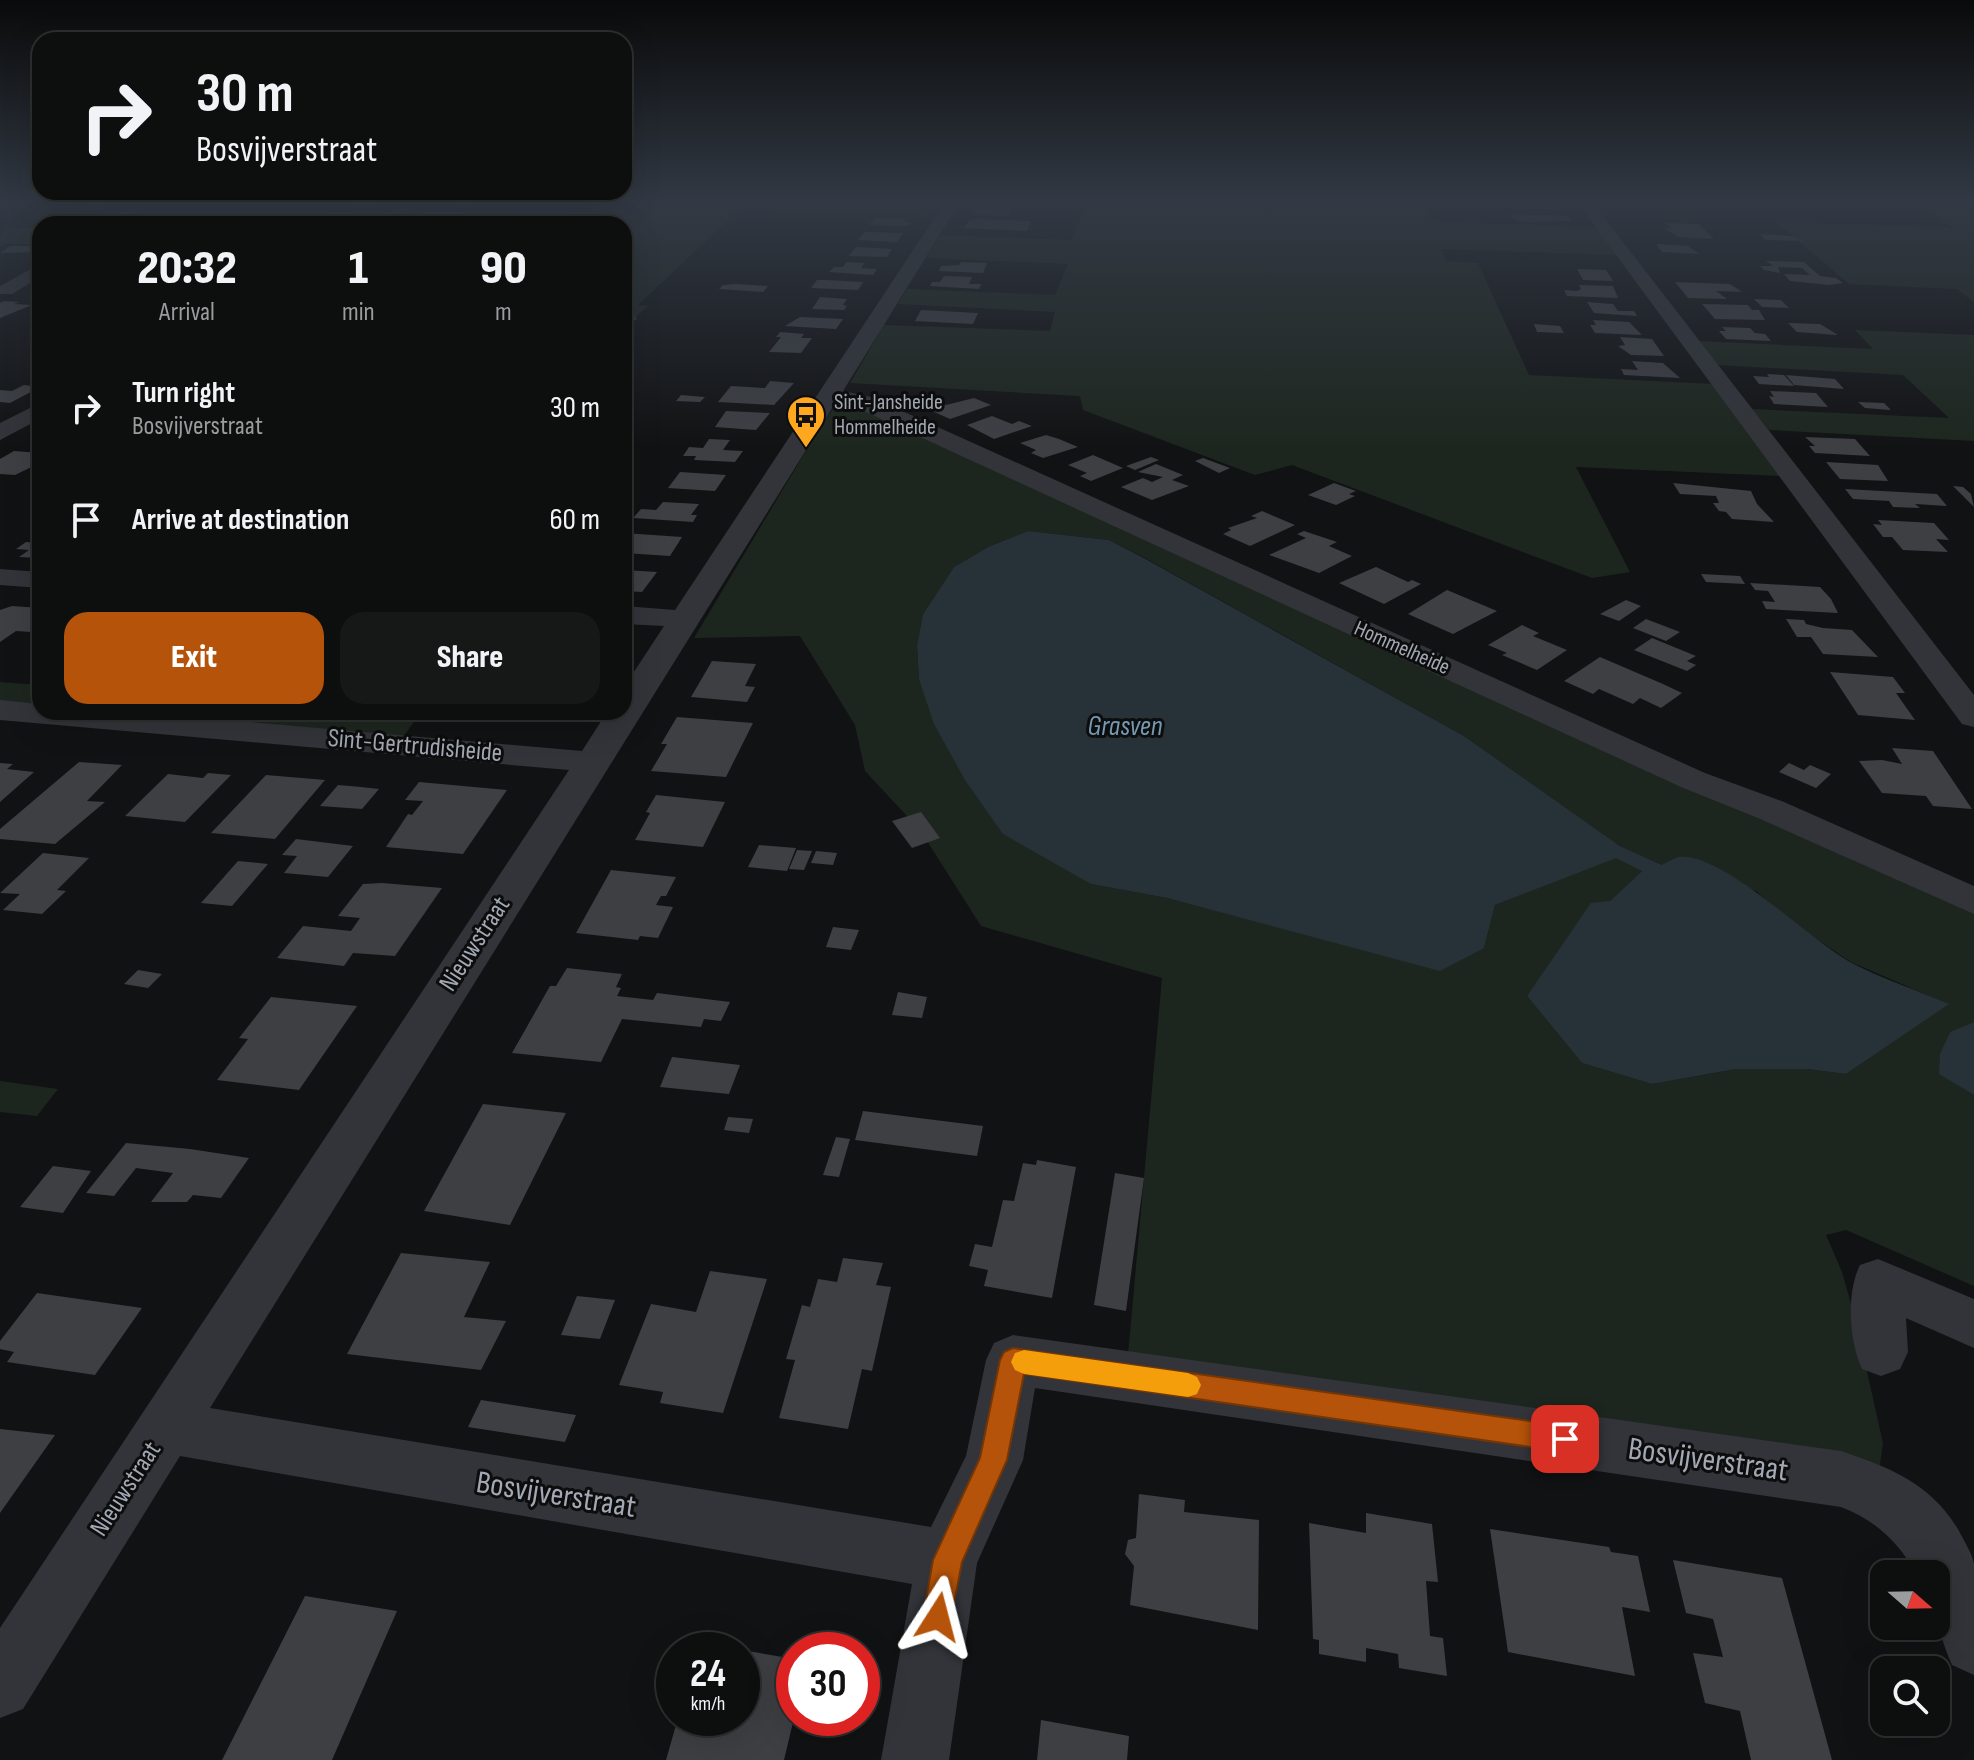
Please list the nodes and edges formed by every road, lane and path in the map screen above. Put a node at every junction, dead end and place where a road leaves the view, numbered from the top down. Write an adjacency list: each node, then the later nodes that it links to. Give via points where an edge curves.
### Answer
1 (900, 284): 5 (street, Nieuwstraat)
2 (1646, 284): 16 (street)
3 (3, 290): 4 (street)
4 (32, 292)
5 (830, 394): 12 (street, Nieuwstraat); 20 (street, Hommelheide, via 877,408 1693,780)
6 (32, 415): 7 (street)
7 (0, 434): 8 (street)
8 (32, 437)
9 (0, 577): 10 (street)
10 (32, 579)
11 (632, 616): 12 (street)
12 (685, 619): 13 (street, Nieuwstraat)
13 (632, 700)
14 (0, 710): 15 (street, Sint-Gertrudisheide)
15 (32, 713)
16 (1974, 717)
17 (114, 720): 19 (street, Sint-Gertrudisheide)
18 (619, 720): 19 (street, Nieuwstraat)
19 (592, 762): 23 (street, Nieuwstraat)
20 (1974, 901)
21 (1974, 1324): 22 (street, via 1878,1281)
22 (1881, 1352)
23 (165, 1427): 24 (street, Bosvijverstraat); 26 (street, Nieuwstraat)
24 (947, 1560): 25 (street, Bosvijverstraat, via 994,1460 1013,1360 1871,1487 1896,1501 1940,1552); 27 (street, Bosvijverstraat)
25 (1974, 1643)
26 (0, 1686)
27 (915, 1760)

